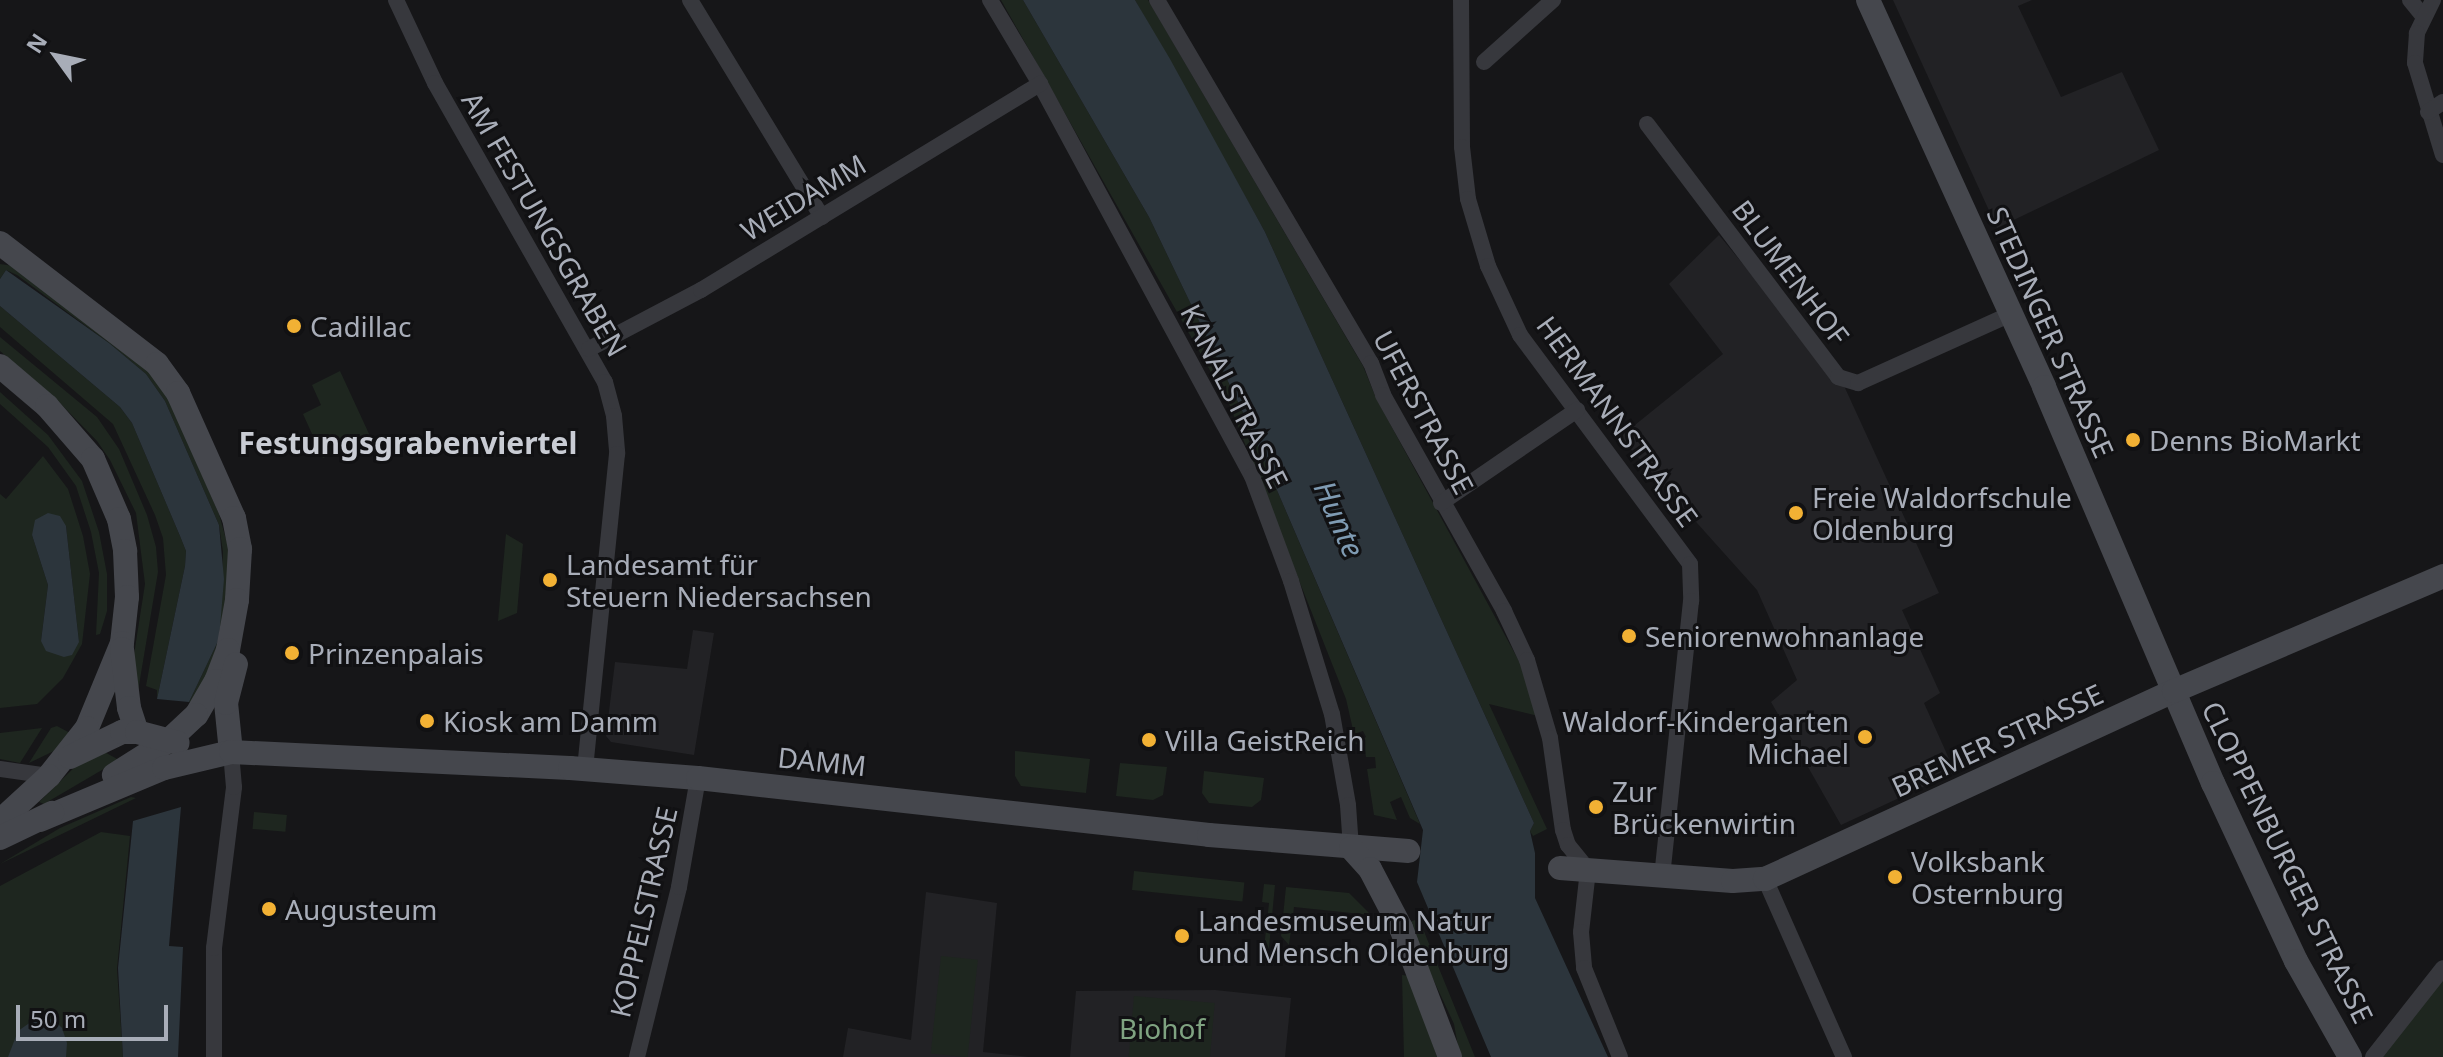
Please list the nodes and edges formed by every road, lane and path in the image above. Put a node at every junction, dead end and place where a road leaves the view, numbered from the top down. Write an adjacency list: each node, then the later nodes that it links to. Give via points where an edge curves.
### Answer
1 (396, 0): 20 (street, AM FESTUNGSGRABEN, via 442,96)
2 (690, 0): 17 (street)
3 (990, 0): 12 (street, KANALSTRASSE)
4 (1157, 0): 23 (street, UFERSTRASSE, via 1371,363)
5 (1461, 0): 22 (street, HERMANNSTRASSE, via 1462,147 1468,199 1488,266 1520,335)
6 (1553, 0): 11 (street)
7 (1868, 0): 19 (street, STEDINGER STRASSE)
8 (2410, 0): 10 (street)
9 (2433, 0): 10 (street)
10 (2423, 16): 14 (street, via 2415,63)
11 (1484, 62)
12 (1040, 84): 17 (street, WEIDAMM); 38 (street, KANALSTRASSE, via 1252,476 1332,714)
13 (2443, 102): 14 (street)
14 (2428, 112): 16 (street)
15 (1647, 124): 19 (street, BLUMENHOF, via 1838,377 1858,383)
16 (2443, 155)
17 (822, 217): 20 (street, WEIDAMM)
18 (7, 252): 24 (street, via 157,364 178,393 204,448 234,518)
19 (2011, 314): 27 (street, STEDINGER STRASSE)
20 (589, 349): 33 (street, AM FESTUNGSGRABEN, via 605,382 617,454)
21 (0, 366): 26 (street, via 69,428 109,491 125,551)
22 (1577, 410): 23 (street); 42 (street, HERMANNSTRASSE, via 1690,564 1691,601)
23 (1441, 503): 41 (street, UFERSTRASSE, via 1527,660 1544,715 1563,830)
24 (240, 549): 29 (street, via 237,600 220,671 196,715); 30 (street, via 247,599 226,703)
25 (2443, 576): 27 (street, BREMER STRASSE)
26 (122, 643): 28 (street); 31 (street, via 87,728)
27 (2174, 691): 43 (street, BREMER STRASSE); 50 (street, CLOPPENBURGER STRASSE, via 2296,961)
28 (137, 732): 29 (street); 31 (street, via 106,738)
29 (168, 741): 30 (street); 35 (street)
30 (230, 752): 33 (street, DAMM); 35 (street, via 164,768); 45 (street, via 234,787 214,948)
31 (56, 768): 32 (street); 36 (street)
32 (0, 769)
33 (585, 769): 34 (street, DAMM)
34 (698, 778): 38 (street, DAMM); 46 (street, KOPPELSTRASSE, via 679,887)
35 (40, 820): 37 (street)
36 (0, 821)
37 (0, 838)
38 (1351, 848): 39 (street, DAMM); 47 (street, via 1370,869 1401,928)
39 (1408, 851)
40 (1560, 868): 41 (street, BREMER STRASSE)
41 (1588, 870): 42 (street, BREMER STRASSE); 48 (street, via 1581,932 1584,968)
42 (1662, 876): 43 (street, BREMER STRASSE)
43 (1765, 879): 49 (street)
44 (2443, 968): 51 (street)
45 (214, 1057)
46 (637, 1057)
47 (1450, 1057)
48 (1620, 1057)
49 (1844, 1057)
50 (2350, 1057)
51 (2373, 1057)

